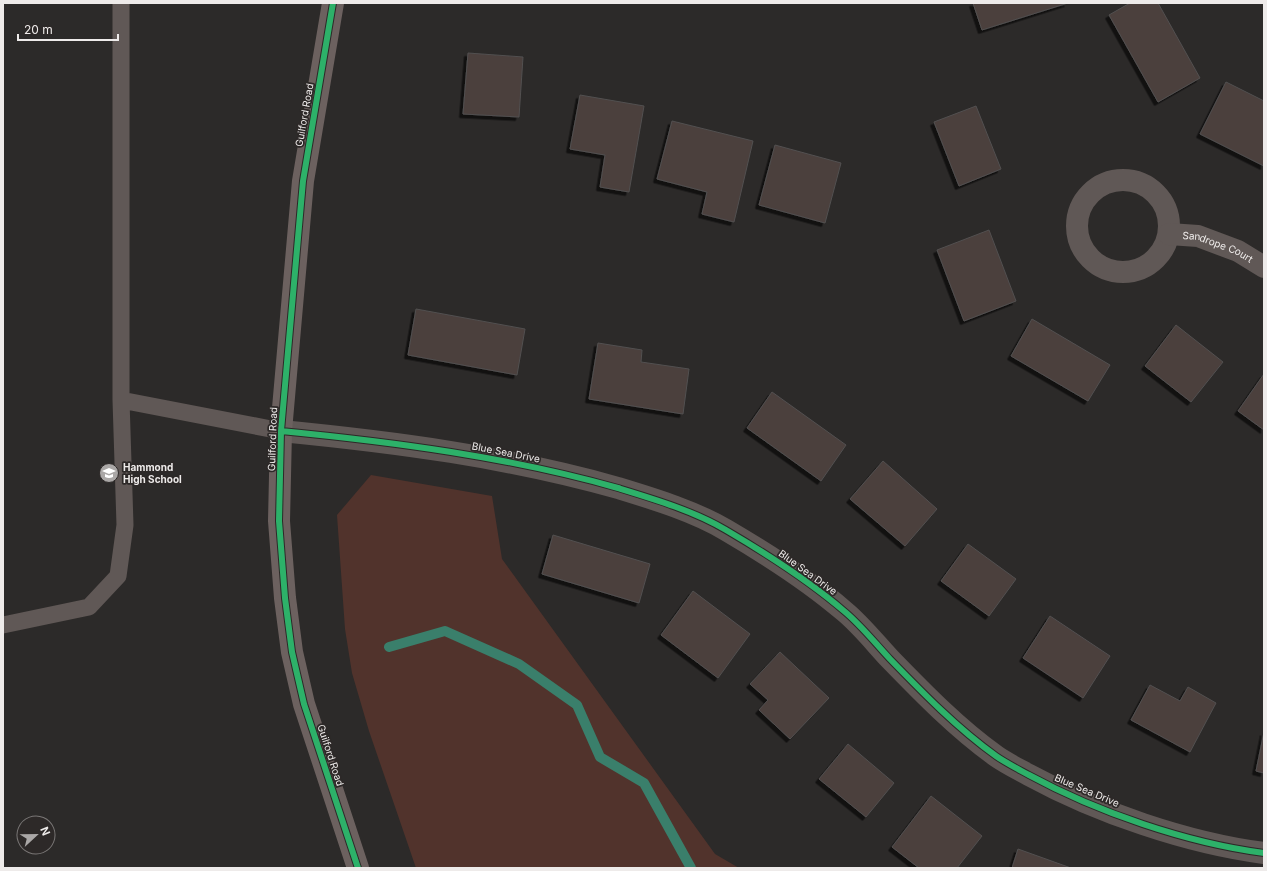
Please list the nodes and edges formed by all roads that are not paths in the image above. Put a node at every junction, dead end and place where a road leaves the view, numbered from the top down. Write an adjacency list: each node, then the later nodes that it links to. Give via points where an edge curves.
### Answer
1 (121, 3): 5 (lane)
2 (333, 3): 6 (street, Guilford Road, via 303,181)
3 (1169, 234): 3 (street, Sandrope Court, via 1166,208 1150,187 1133,180 1110,180 1092,190 1080,207 1076,227 1083,250 1098,266 1117,272 1138,271 1160,255); 4 (street, Sandrope Court, via 1198,236 1238,251)
4 (1264, 267)
5 (121, 400): 6 (lane); 7 (lane, via 125,525 118,576 89,607)
6 (281, 431): 8 (street, Blue Sea Drive, via 372,440 580,477 659,500 723,527 787,567 840,607 955,722 997,757 1062,793 1141,824 1234,849); 9 (street, Guilford Road, via 279,521 292,652 304,704)
7 (3, 625)
8 (1264, 852)
9 (358, 868)

